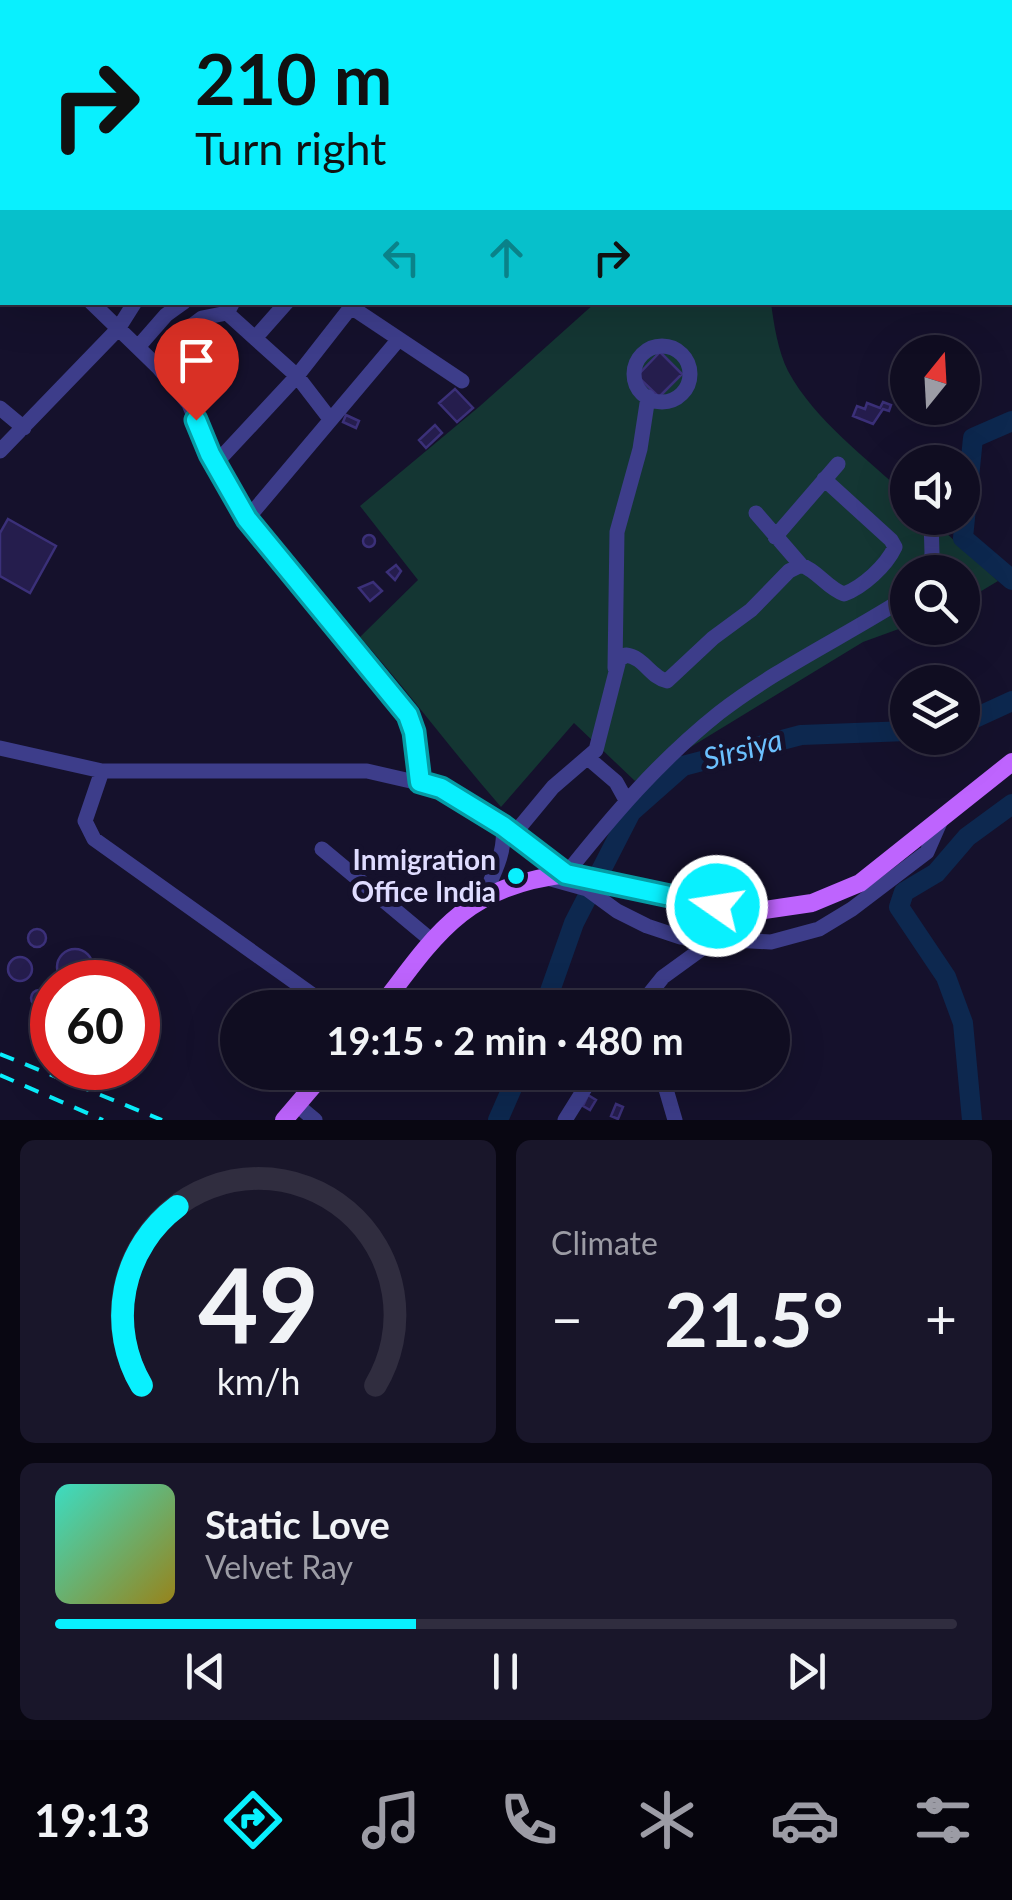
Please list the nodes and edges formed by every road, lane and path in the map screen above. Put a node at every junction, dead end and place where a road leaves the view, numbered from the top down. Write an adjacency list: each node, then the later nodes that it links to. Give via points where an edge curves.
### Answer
1 (94, 305): 7 (street)
2 (133, 305): 7 (street)
3 (180, 305): 10 (street)
4 (283, 305): 8 (street)
5 (348, 305): 9 (street); 12 (street)
6 (230, 308): 8 (street); 11 (street, via 194,324)
7 (118, 328): 10 (street); 17 (street)
8 (256, 337): 12 (street)
9 (399, 340): 13 (street); 16 (street)
10 (138, 347): 11 (street)
11 (158, 368): 19 (street, via 189,404)
12 (298, 376): 16 (street); 19 (street)
13 (462, 382)
14 (648, 397): 27 (street, via 617,532)
15 (0, 408): 17 (street)
16 (330, 419): 23 (street)
17 (24, 428): 18 (street)
18 (0, 451)
19 (215, 464): 23 (street)
20 (838, 464): 21 (street)
21 (824, 480): 24 (street); 25 (street, via 895,547 844,594)
22 (756, 513): 24 (street)
23 (247, 519): 32 (street, via 408,715)
24 (775, 536): 25 (street)
25 (801, 565): 27 (street, via 667,680 629,654)
26 (890, 607): 33 (street, via 748,692)
27 (614, 668): 29 (street, via 604,724)
28 (0, 748): 31 (street)
29 (588, 758): 33 (street); 35 (street)
30 (1012, 762): 34 (main road)
31 (102, 771): 32 (street, via 367,772); 41 (street, via 85,822 94,838)
32 (420, 782): 35 (street)
33 (626, 800): 37 (street)
34 (943, 816): 37 (main road, via 860,883 812,903 758,911); 40 (street, via 927,852 819,930 772,942)
35 (508, 830): 37 (street); 38 (street)
36 (322, 849): 39 (street)
37 (578, 879): 38 (main road, via 545,876); 40 (street, via 648,926)
38 (482, 900): 39 (main road)
39 (431, 940): 42 (main road)
40 (714, 940): 43 (street)
41 (306, 990)
42 (394, 990)
43 (653, 990)
44 (309, 1090): 47 (main road)
45 (586, 1090): 48 (street)
46 (666, 1090): 51 (street)
47 (296, 1105): 49 (main road); 50 (street)
48 (574, 1116)
49 (284, 1120)
50 (315, 1120)
51 (674, 1120)

